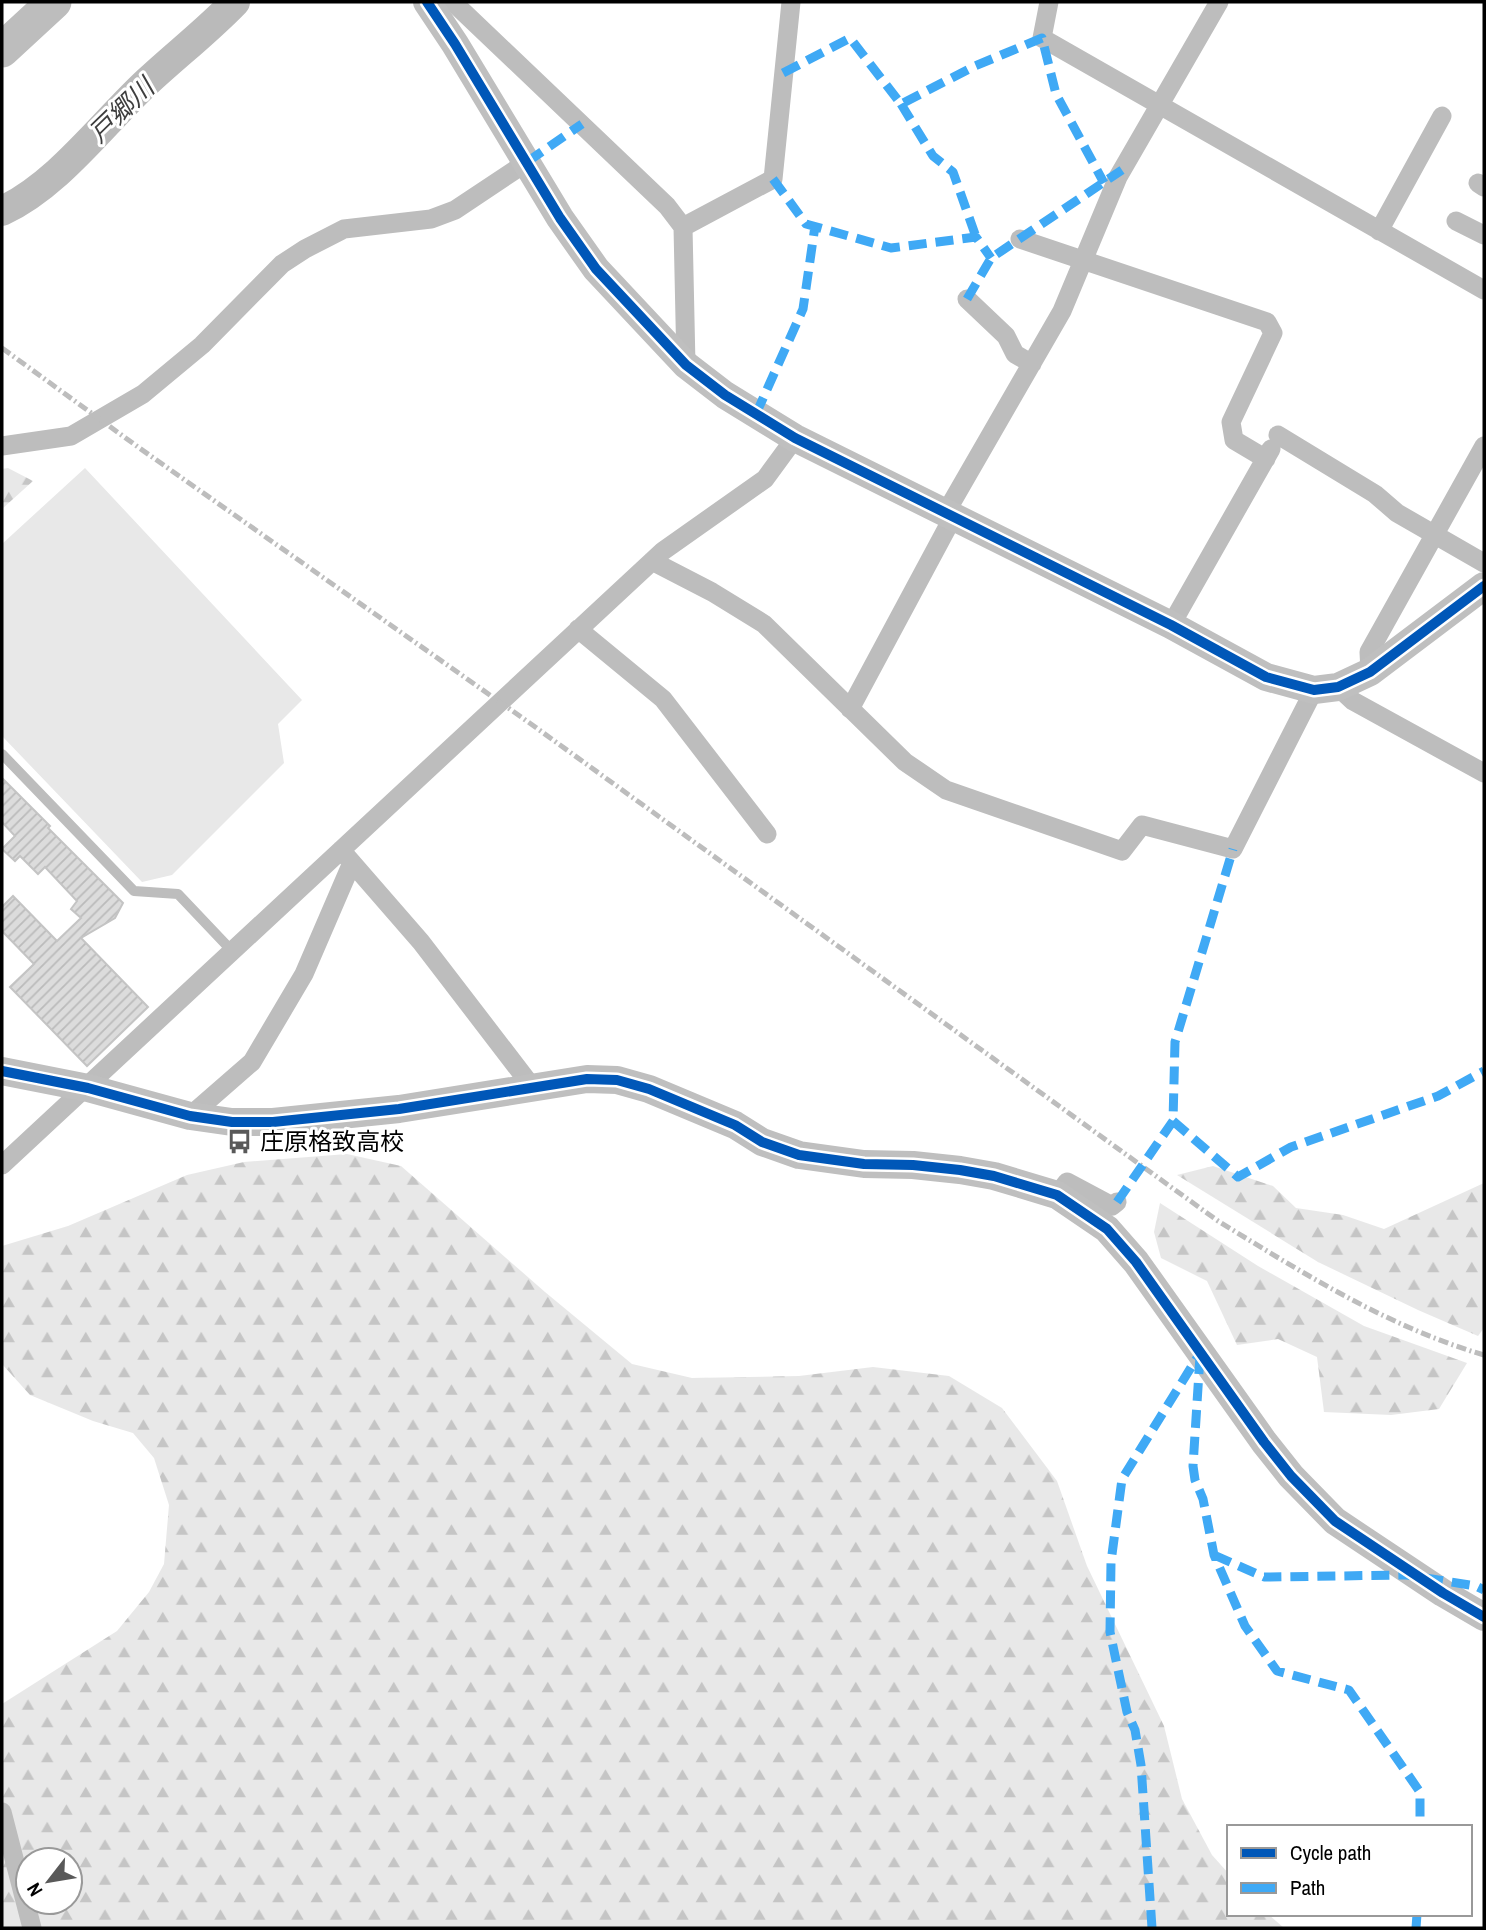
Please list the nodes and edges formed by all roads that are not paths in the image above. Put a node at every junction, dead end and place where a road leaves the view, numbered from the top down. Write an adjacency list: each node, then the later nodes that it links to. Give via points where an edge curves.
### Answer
1 (54, 2): 7 (highway)
2 (427, 2): 10 (street)
3 (453, 2): 12 (street, via 667,206)
4 (791, 2): 12 (street, via 773,179)
5 (1049, 2): 8 (street, via 1042,38)
6 (1219, 2): 8 (street)
7 (2, 50)
8 (1161, 105): 13 (street); 16 (street, via 1118,177)
9 (1442, 116): 13 (street)
10 (527, 162): 20 (street, via 596,269); 22 (street, via 455,210 431,219 344,229 305,249 282,264 202,345 143,394 71,436)
11 (1456, 220): 14 (street)
12 (682, 227): 20 (street)
13 (1379, 231): 17 (street)
14 (1484, 235)
15 (1020, 239): 16 (street)
16 (1086, 259): 19 (street); 24 (street, via 1267,322 1273,333 1231,422 1234,440)
17 (1484, 290)
18 (967, 299): 19 (street, via 1006,336 1015,354)
19 (1032, 364): 25 (street)
20 (686, 365): 21 (street)
21 (795, 438): 25 (street); 27 (street, via 765,480)
22 (2, 446)
23 (1484, 446): 26 (street)
24 (1266, 459): 26 (street, via 1282,429); 30 (street)
25 (949, 515): 30 (street); 34 (street)
26 (1436, 536): 28 (street); 32 (street, via 1369,652)
27 (652, 561): 31 (street); 34 (street, via 764,624)
28 (1484, 563)
29 (1484, 586): 32 (street)
30 (1171, 625): 33 (street, via 1266,677)
31 (578, 629): 37 (street, via 663,699); 38 (street, via 475,723)
32 (1370, 672): 33 (street)
33 (1326, 689): 34 (street, via 1233,849 1142,825 1122,851 946,790 905,762); 36 (street)
34 (850, 709)
35 (2, 754): 39 (lane, via 134,891 178,894)
36 (1484, 773)
37 (767, 834)
38 (346, 858): 39 (street); 42 (street, via 421,942); 43 (street, via 304,974 252,1062)
39 (233, 951): 41 (street)
40 (2, 1070): 41 (street)
41 (88, 1088): 43 (street); 44 (street)
42 (533, 1088): 43 (street, via 273,1122); 45 (street, via 587,1079 617,1080 649,1088 799,1155 960,1170)
43 (190, 1116)
44 (2, 1165)
45 (1057, 1195): 46 (street, via 1067,1182 1112,1206); 47 (street, via 1107,1230 1136,1262 1264,1442 1335,1521)
46 (1117, 1202)
47 (1484, 1616)
48 (2, 1812): 49 (street)
49 (32, 1928)

